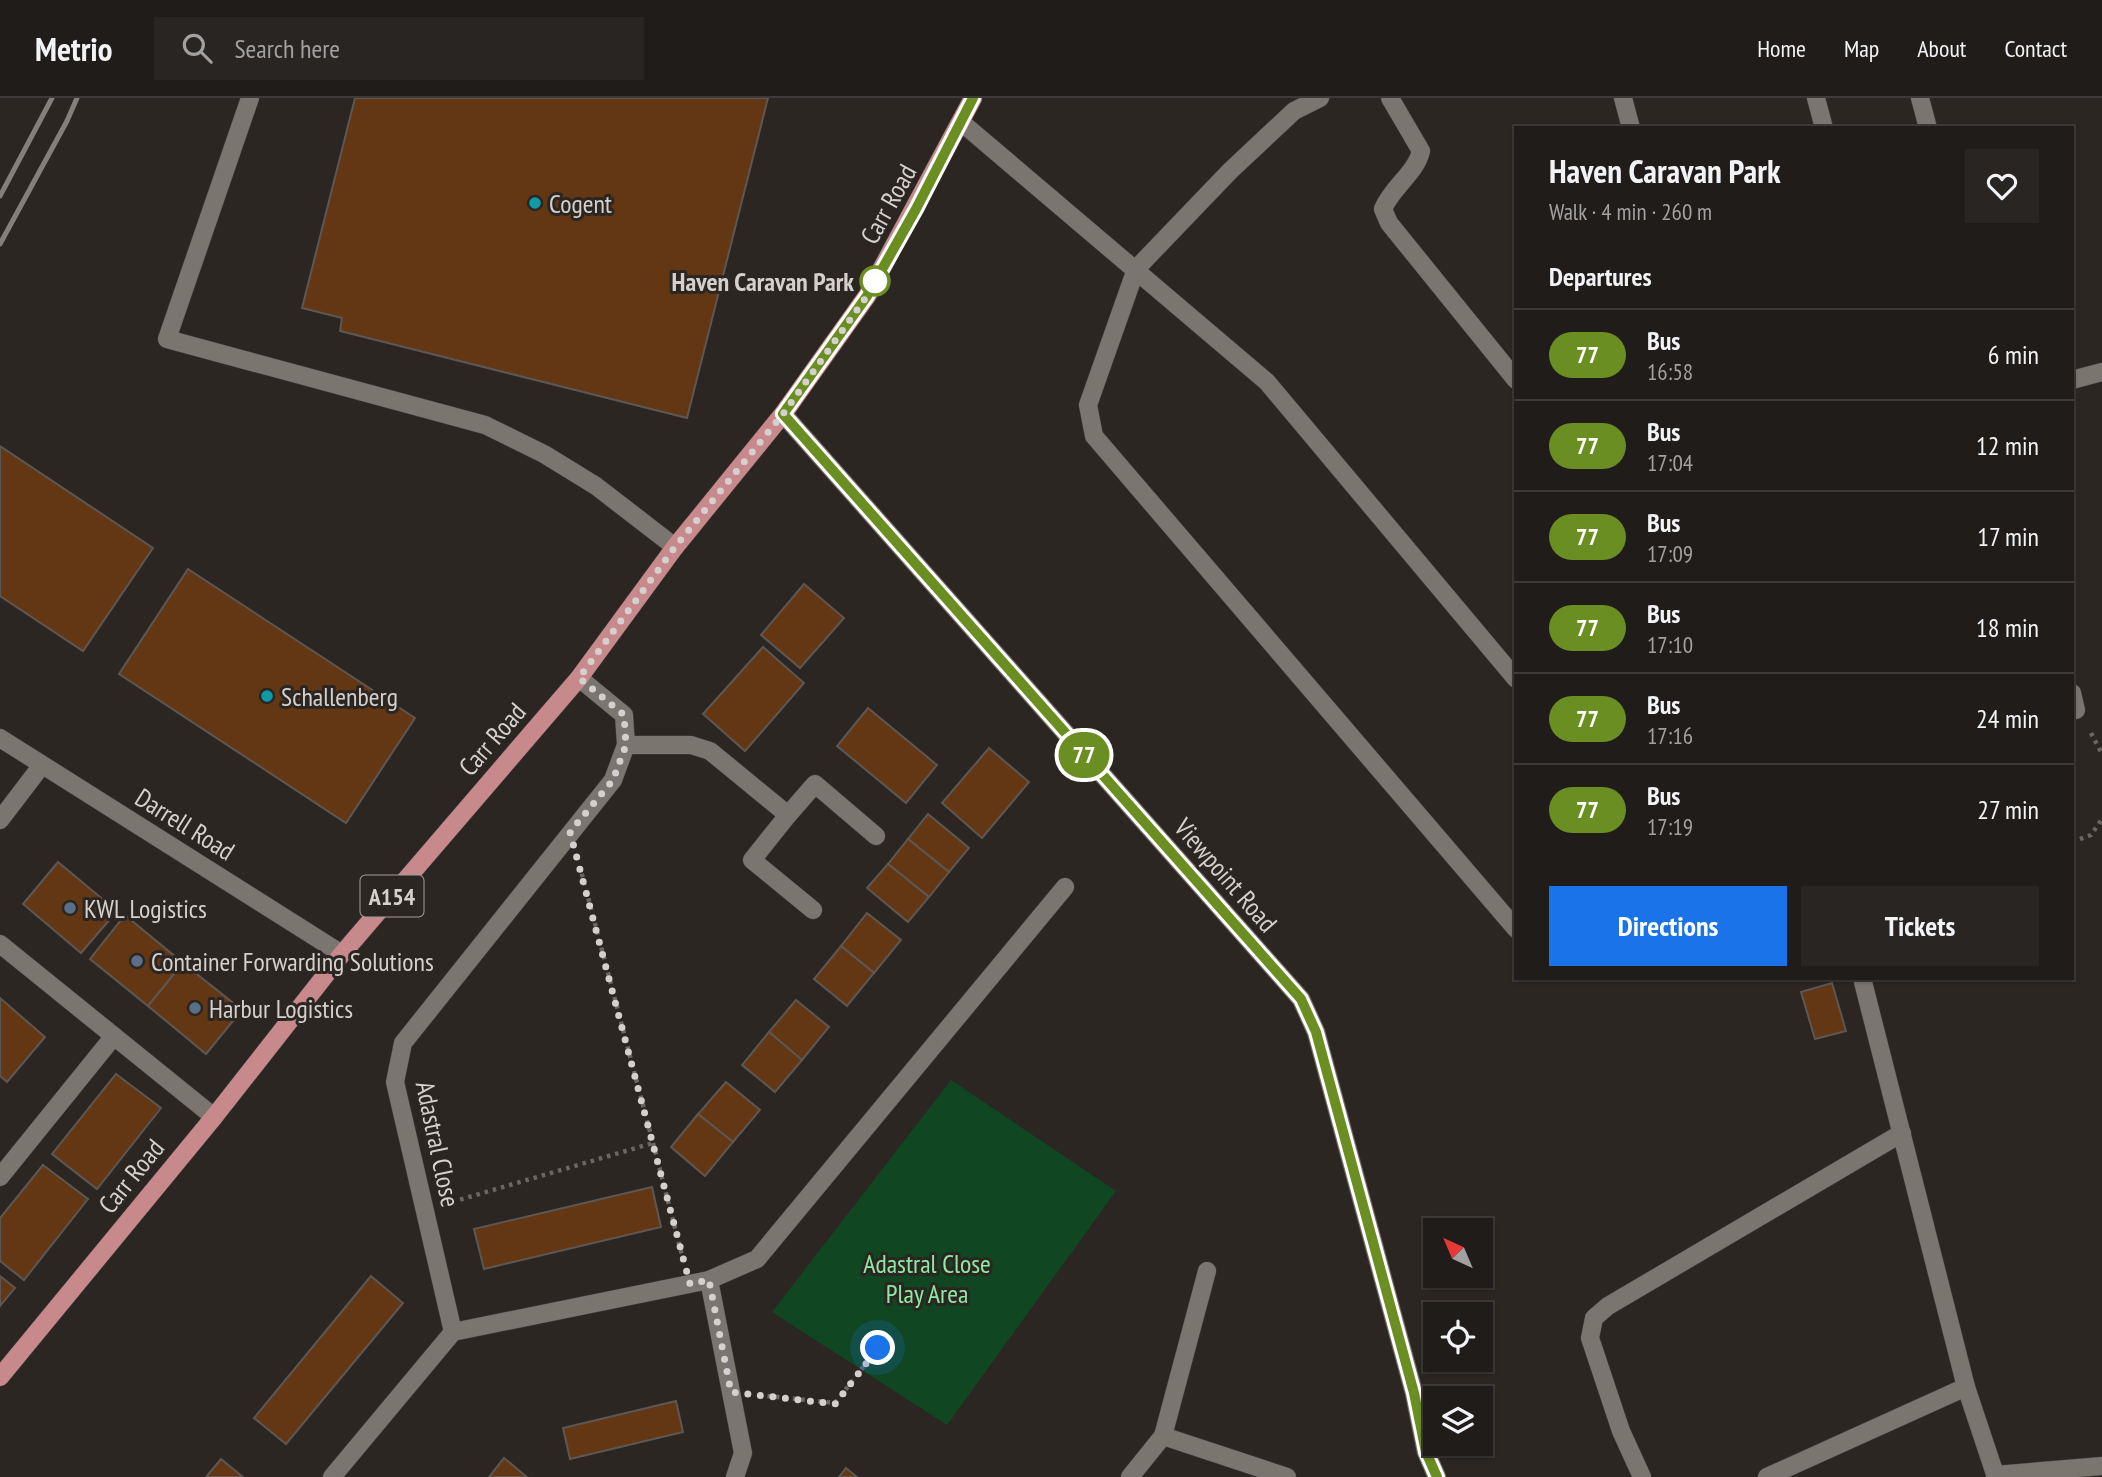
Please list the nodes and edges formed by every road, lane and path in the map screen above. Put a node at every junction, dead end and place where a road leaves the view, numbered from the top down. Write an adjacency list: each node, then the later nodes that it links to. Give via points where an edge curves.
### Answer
1 (250, 98): 17 (street, via 167,340 485,425 596,486)
2 (973, 98): 8 (main road, Carr Road / A154)
3 (1320, 98): 12 (street, via 1294,111)
4 (1390, 98): 14 (street, via 1420,150 1418,162 1388,195 1382,209)
5 (1623, 98): 9 (street)
6 (1816, 98): 10 (street)
7 (1920, 98): 11 (street)
8 (961, 122): 12 (street); 16 (main road, Carr Road / A154, via 867,296)
9 (1630, 126)
10 (1823, 126)
11 (1927, 126)
12 (1136, 269): 18 (street, via 1267,382); 31 (street, via 1088,405 1094,436)
13 (2102, 372): 15 (street)
14 (1514, 378)
15 (2074, 379)
16 (783, 414): 17 (main road, Carr Road / A154); 56 (street, Viewpoint Road, via 1301,999 1316,1032 1426,1452)
17 (675, 547): 19 (main road, Carr Road / A154)
18 (1514, 677)
19 (579, 678): 21 (street, via 624,715); 33 (main road, Carr Road / A154)
20 (0, 738): 22 (street, Darrell Road)
21 (626, 745): 23 (street, via 691,745 710,751); 26 (street, Adastral Close, via 613,780)
22 (42, 765): 25 (street); 33 (street, Darrell Road)
23 (788, 815): 27 (street, via 815,784); 30 (street, via 752,860)
24 (2102, 819): 28 (path, via 2091,835)
25 (0, 820)
26 (570, 832): 38 (path); 40 (street, Adastral Close, via 403,1043 395,1082)
27 (876, 836)
28 (2074, 841)
29 (1066, 887): 42 (street, via 757,1259)
30 (813, 910)
31 (1514, 927)
32 (0, 944): 35 (street)
33 (342, 954): 36 (main road, Carr Road / A154)
34 (1863, 980): 37 (street)
35 (114, 1036): 36 (street); 39 (street)
36 (214, 1117): 46 (main road, Carr Road / A154)
37 (1902, 1133): 47 (street); 57 (street, via 1594,1318 1590,1338 1621,1431)
38 (653, 1143): 40 (path); 43 (path)
39 (0, 1177)
40 (424, 1210): 44 (street, Adastral Close)
41 (1207, 1271): 49 (street)
42 (709, 1280): 43 (street); 48 (street)
43 (690, 1284): 44 (street)
44 (453, 1332): 52 (street)
45 (878, 1348): 48 (path, via 835,1404)
46 (0, 1377)
47 (1966, 1387): 51 (street); 58 (street)
48 (731, 1392): 53 (street, via 743,1453)
49 (1163, 1436): 54 (street); 55 (street)
50 (2102, 1466): 51 (street)
51 (1995, 1476)
52 (332, 1477)
53 (735, 1477)
54 (1130, 1477)
55 (1287, 1477)
56 (1437, 1477)
57 (1642, 1477)
58 (1767, 1477)

